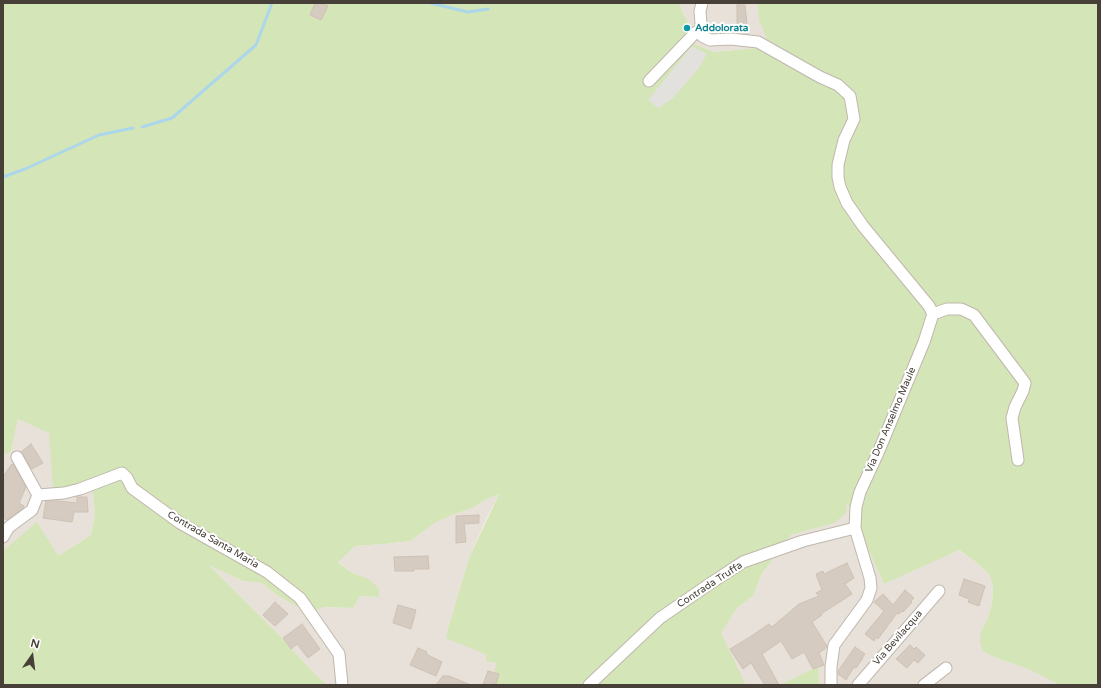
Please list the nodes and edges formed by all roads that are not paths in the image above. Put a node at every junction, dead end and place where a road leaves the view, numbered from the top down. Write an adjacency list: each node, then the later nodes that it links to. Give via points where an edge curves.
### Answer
1 (702, 3): 4 (street, via 702,36 710,40 758,42 838,85 850,96 854,119 844,140 838,165 840,187 847,203 863,226 929,306)
2 (696, 32): 3 (street)
3 (649, 81)
4 (932, 314): 6 (street, via 947,309 961,309 974,315 1025,382 1012,418); 8 (street, Via Don Anselmo Maule, via 924,342 860,492)
5 (17, 457): 7 (street)
6 (1018, 460)
7 (38, 495): 9 (street, via 32,510 9,527); 12 (street, Contrada Santa Maria, via 80,489 122,473 132,488 180,523 267,572 300,598 339,654)
8 (855, 528): 13 (street, Contrada Truffa, via 803,541 743,562 660,618); 14 (street, Via Don Anselmo Maule, via 871,588 867,600 834,645)
9 (3, 537)
10 (939, 591): 15 (street, Via Bevilacqua)
11 (946, 668): 16 (street)
12 (342, 685)
13 (589, 685)
14 (831, 685)
15 (858, 685)
16 (924, 685)

